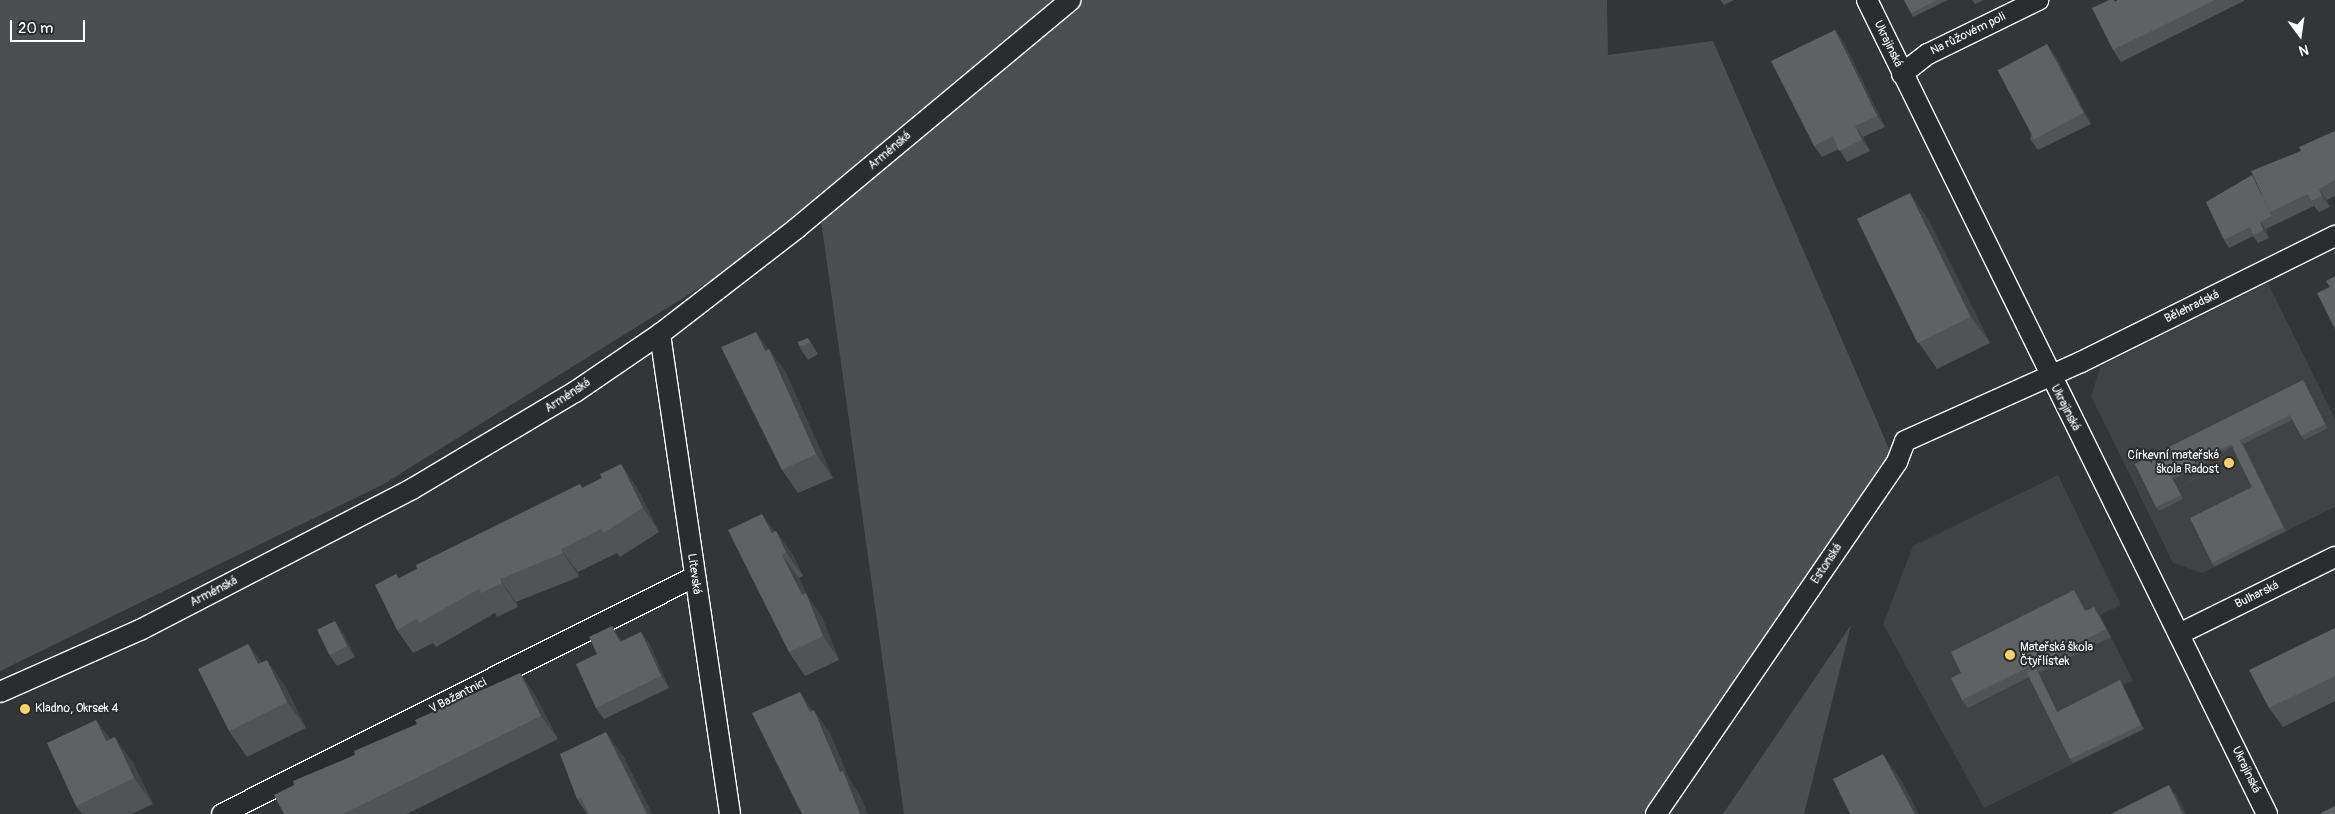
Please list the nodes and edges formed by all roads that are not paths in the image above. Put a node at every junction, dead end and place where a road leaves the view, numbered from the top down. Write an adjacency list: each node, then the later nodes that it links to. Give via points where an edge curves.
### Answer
1 (1071, 0): 6 (street, Arménská, via 797,228)
2 (1867, 0): 4 (street, Ukrajinská)
3 (2038, 0): 4 (street, Na růžovém poli, via 1928,54)
4 (1902, 74): 7 (street, Ukrajinská)
5 (2335, 236): 7 (street, Bělehradská)
6 (660, 334): 9 (street, Litevská); 11 (street, Arménská, via 575,392 412,489 140,630)
7 (2049, 376): 10 (street, Ukrajinská); 14 (street, Estonská, via 1905,441 1897,462)
8 (2335, 557): 10 (street, Bulharská)
9 (694, 577): 12 (street, V Bažantnici); 13 (street, Litevská)
10 (2179, 634): 15 (street, Ukrajinská)
11 (0, 692)
12 (222, 814)
13 (730, 814)
14 (1656, 814)
15 (2267, 814)

